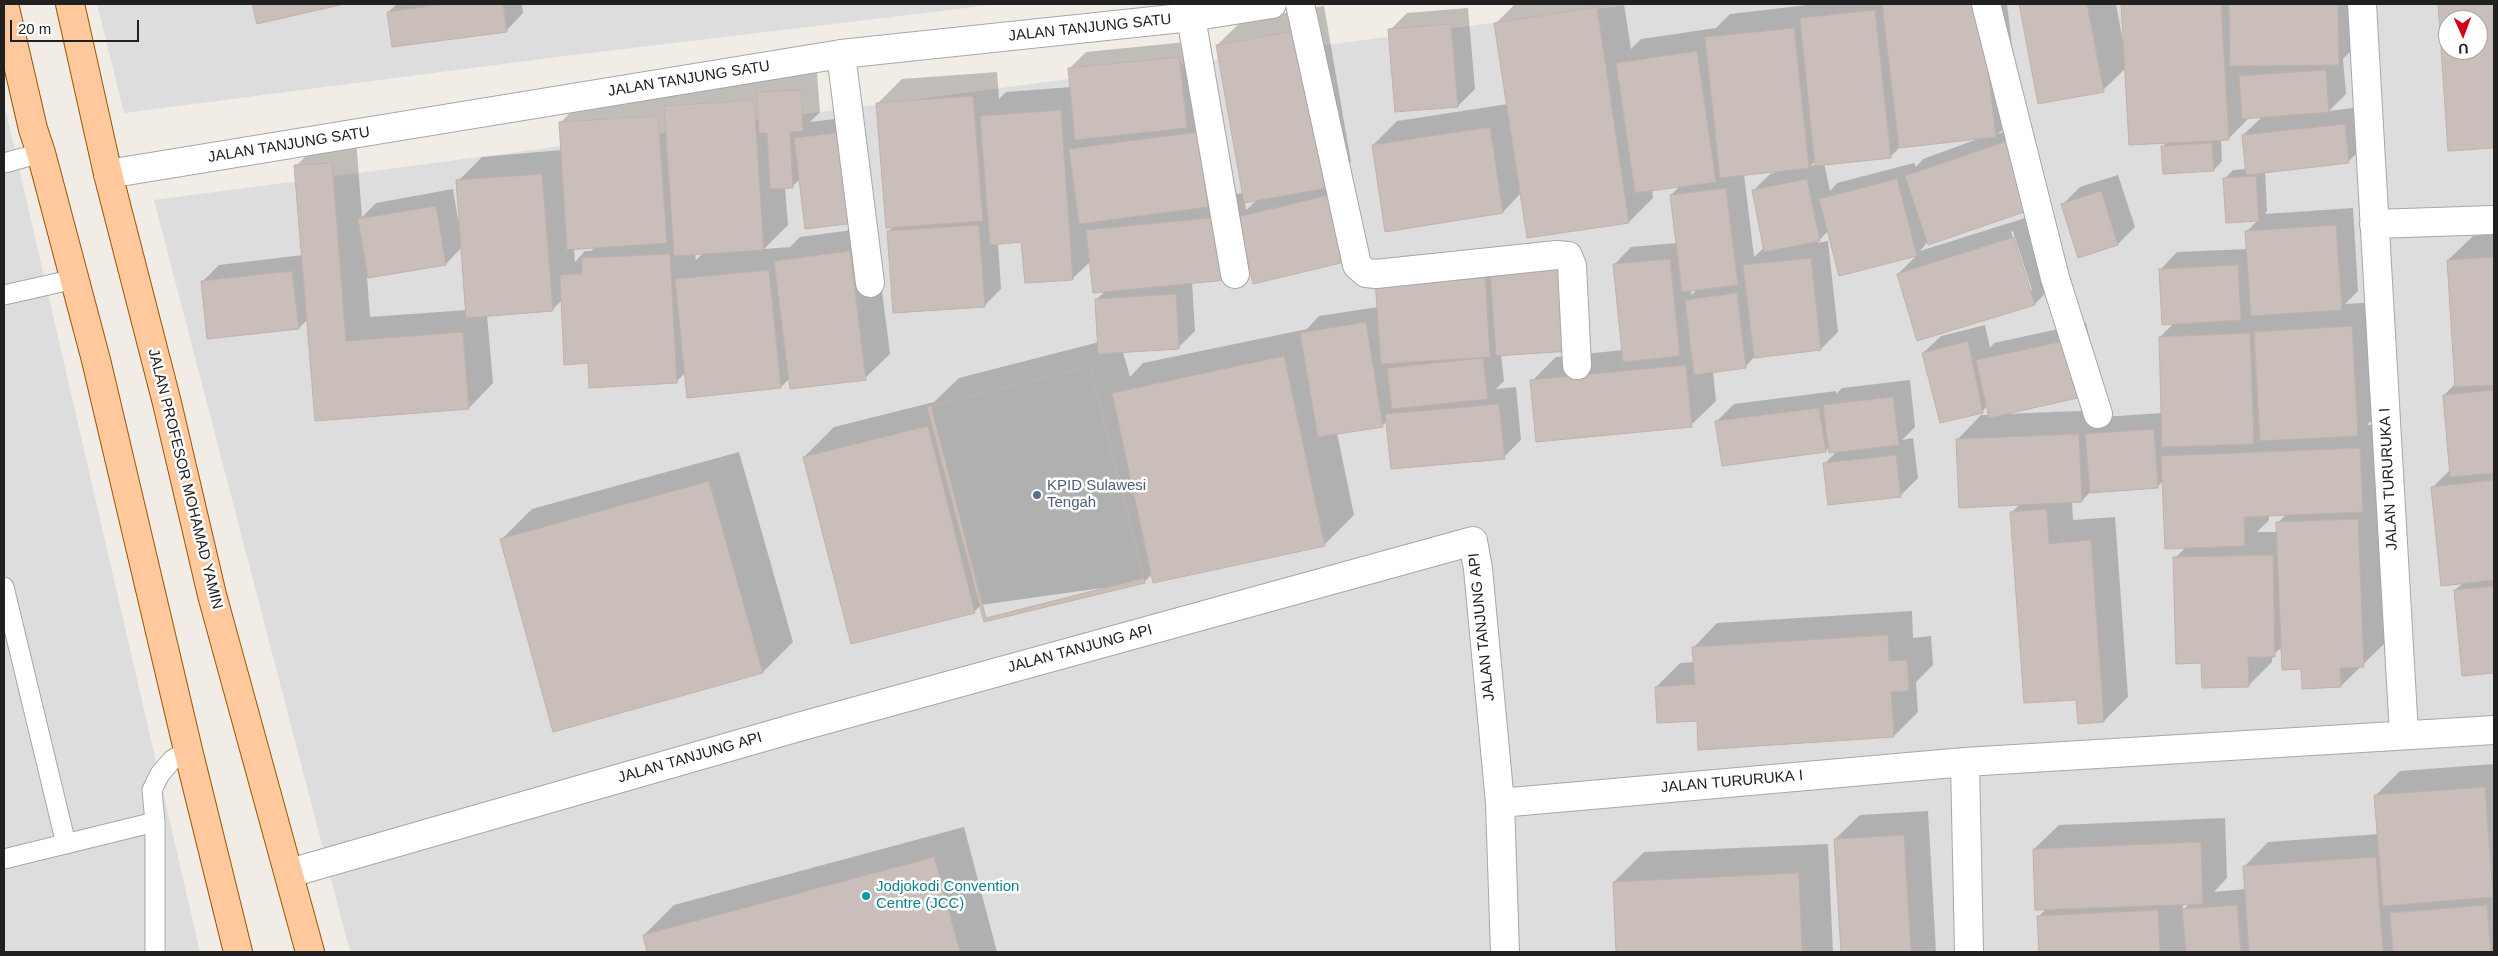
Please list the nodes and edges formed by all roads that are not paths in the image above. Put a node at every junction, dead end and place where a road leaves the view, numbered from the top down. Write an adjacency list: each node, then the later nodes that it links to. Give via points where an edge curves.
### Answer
1 (4, 4): 9 (main road)
2 (70, 4): 11 (main road, JALAN PROFESOR MOHAMAD YAMIN)
3 (1272, 4): 7 (street, JALAN TANJUNG SATU)
4 (1300, 4): 18 (street, via 1357,265 1366,273 1376,274 1568,256 1572,266)
5 (1986, 4): 19 (street, via 2055,278)
6 (2362, 4): 13 (street, JALAN TURURUKA I)
7 (1191, 17): 8 (street, JALAN TANJUNG SATU); 14 (street)
8 (841, 54): 11 (street, JALAN TANJUNG SATU); 16 (street)
9 (41, 153): 10 (lane); 15 (main road)
10 (4, 164)
11 (108, 174): 29 (main road, JALAN PROFESOR MOHAMAD YAMIN, via 212,594)
12 (2494, 220): 13 (street)
13 (2374, 224): 22 (street, JALAN TURURUKA I)
14 (1236, 274)
15 (75, 280): 17 (lane); 23 (main road)
16 (870, 283)
17 (4, 295)
18 (1577, 365)
19 (2098, 414)
20 (4, 588): 27 (lane)
21 (2494, 730): 22 (street, JALAN TURURUKA I)
22 (2404, 734): 24 (street, JALAN TURURUKA I)
23 (188, 750): 26 (lane, via 172,760 152,790); 31 (main road)
24 (1965, 762): 25 (street, JALAN TURURUKA I); 34 (street)
25 (1500, 803): 29 (street, JALAN TANJUNG API, via 1478,569 1472,541 795,728); 33 (street, JALAN TANJUNG API)
26 (155, 822): 27 (lane); 30 (lane)
27 (66, 844): 28 (lane)
28 (4, 859)
29 (290, 873): 32 (main road, JALAN PROFESOR MOHAMAD YAMIN)
30 (155, 952)
31 (238, 952)
32 (310, 952)
33 (1505, 952)
34 (1969, 952)

